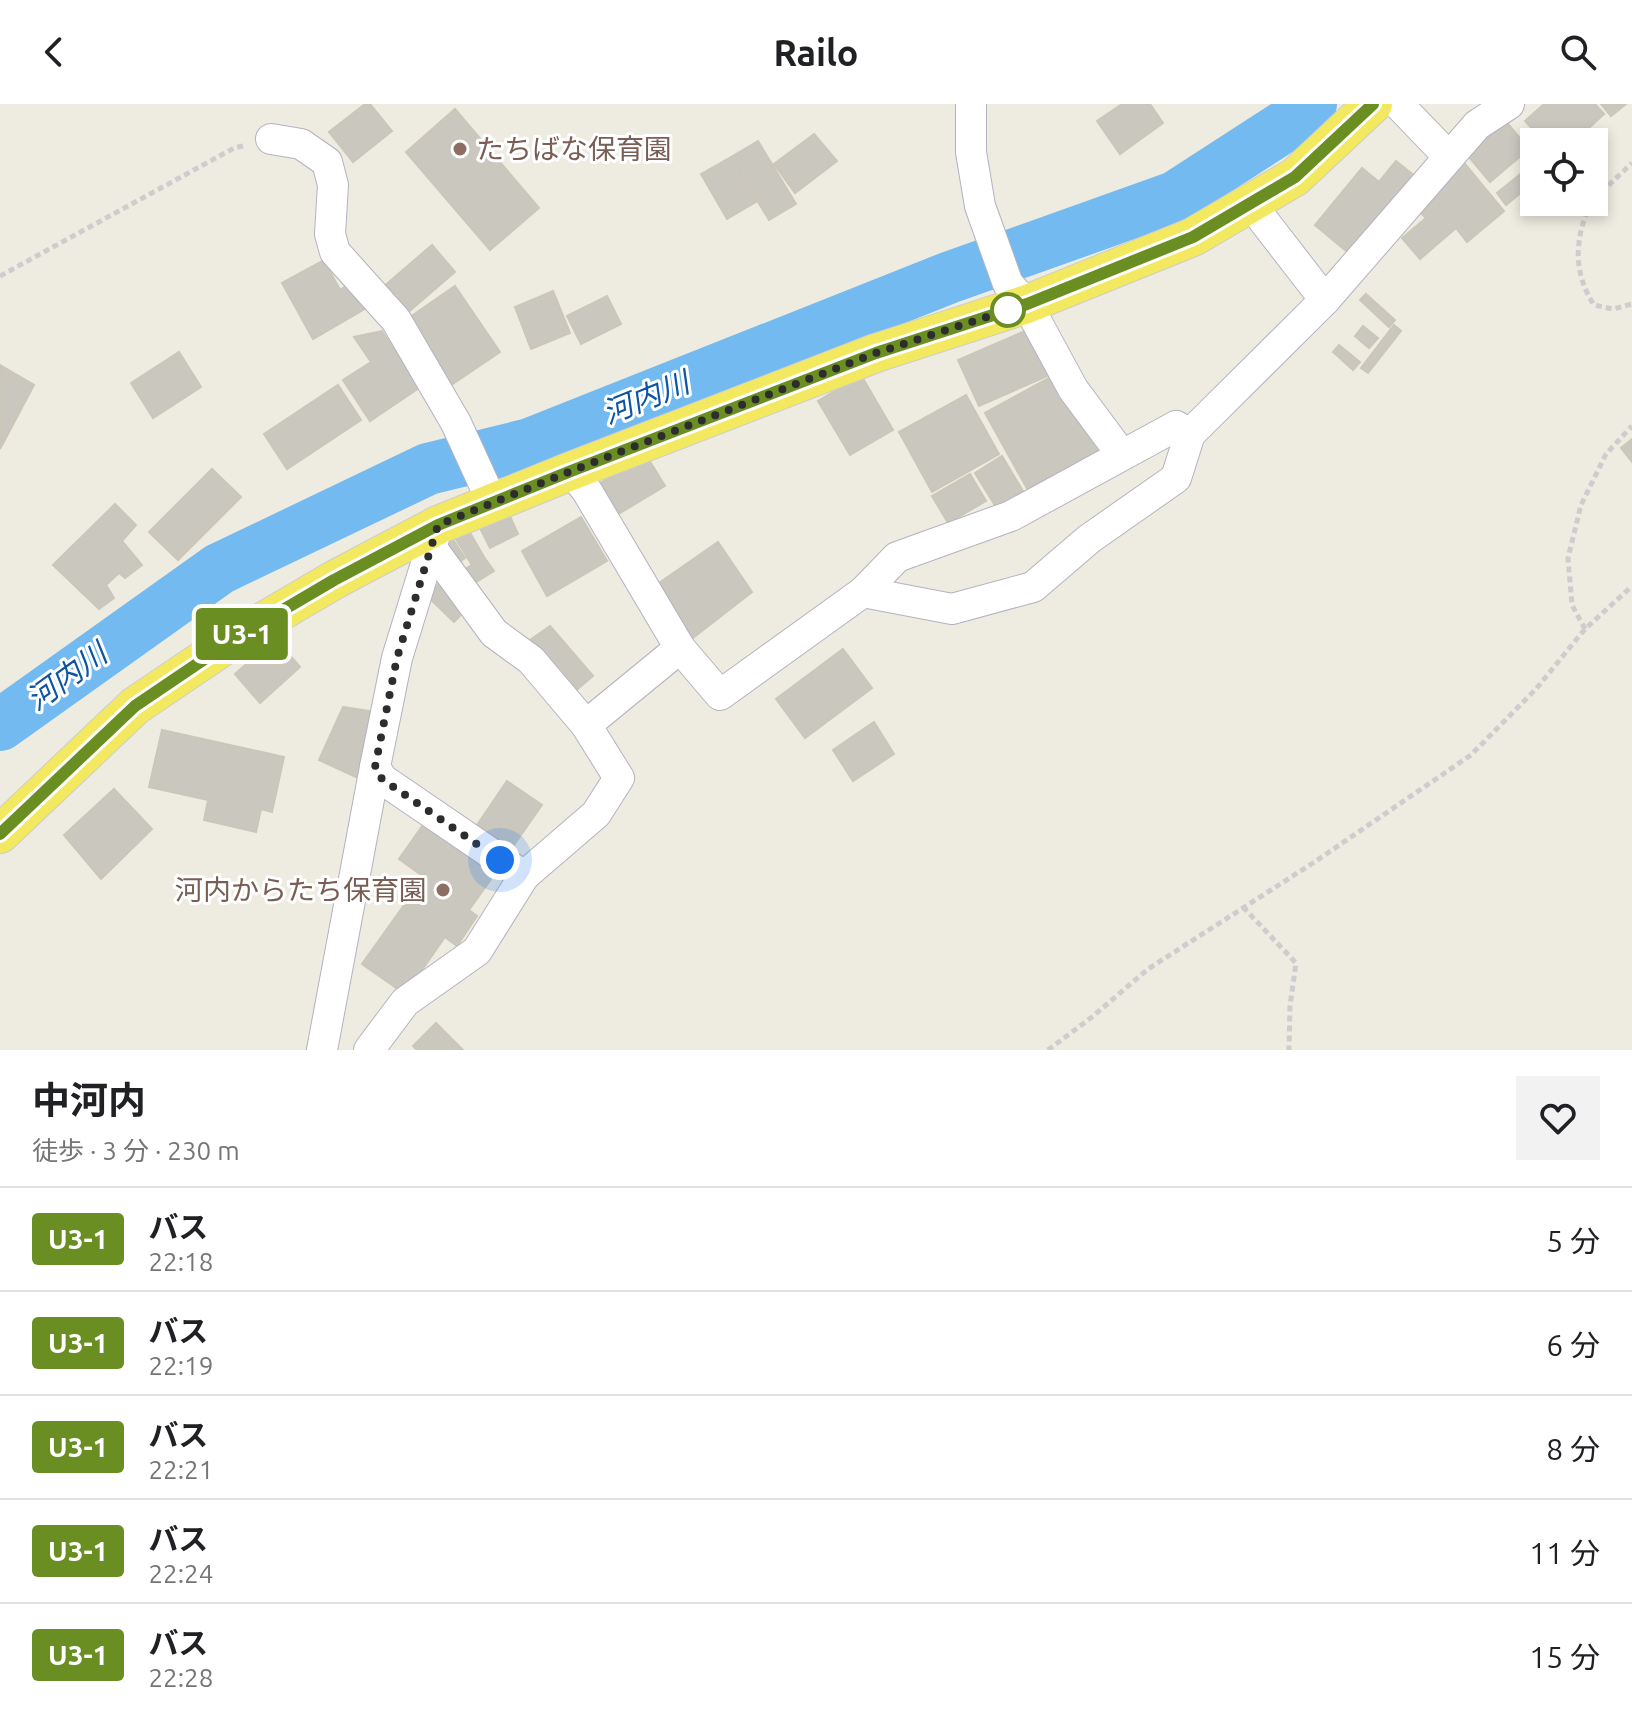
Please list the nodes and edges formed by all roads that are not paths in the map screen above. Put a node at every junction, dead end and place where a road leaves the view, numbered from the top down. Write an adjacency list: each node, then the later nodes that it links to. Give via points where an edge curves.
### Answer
1 (971, 104): 8 (street, via 971,152 980,206)
2 (1373, 104): 7 (main road, via 1295,177)
3 (1398, 104): 6 (street)
4 (1509, 104): 6 (street, via 1477,125)
5 (271, 139): 13 (street, via 301,144 327,162 335,252 396,320 456,423)
6 (1449, 157): 9 (street)
7 (1250, 203): 8 (main road, via 1193,237); 9 (street)
8 (1018, 294): 11 (street, via 1073,389); 12 (main road)
9 (1325, 300): 10 (street)
10 (1190, 434): 11 (street, via 1176,426); 15 (street, via 1176,478 1089,539 1033,587 952,609)
11 (1122, 455): 15 (street, via 1011,516 897,557)
12 (571, 471): 13 (main road); 16 (street)
13 (490, 496): 14 (main road)
14 (434, 536): 17 (street, via 494,633 531,660); 18 (street, via 397,658); 19 (main road, via 334,580 135,706)
15 (863, 592): 16 (street, via 720,695)
16 (680, 648): 17 (street)
17 (586, 725): 20 (street, via 619,778 596,814)
18 (375, 767): 20 (street, via 382,779); 21 (street)
19 (0, 834)
20 (524, 876): 22 (street, via 477,951 405,1002)
21 (322, 1050)
22 (369, 1050)

